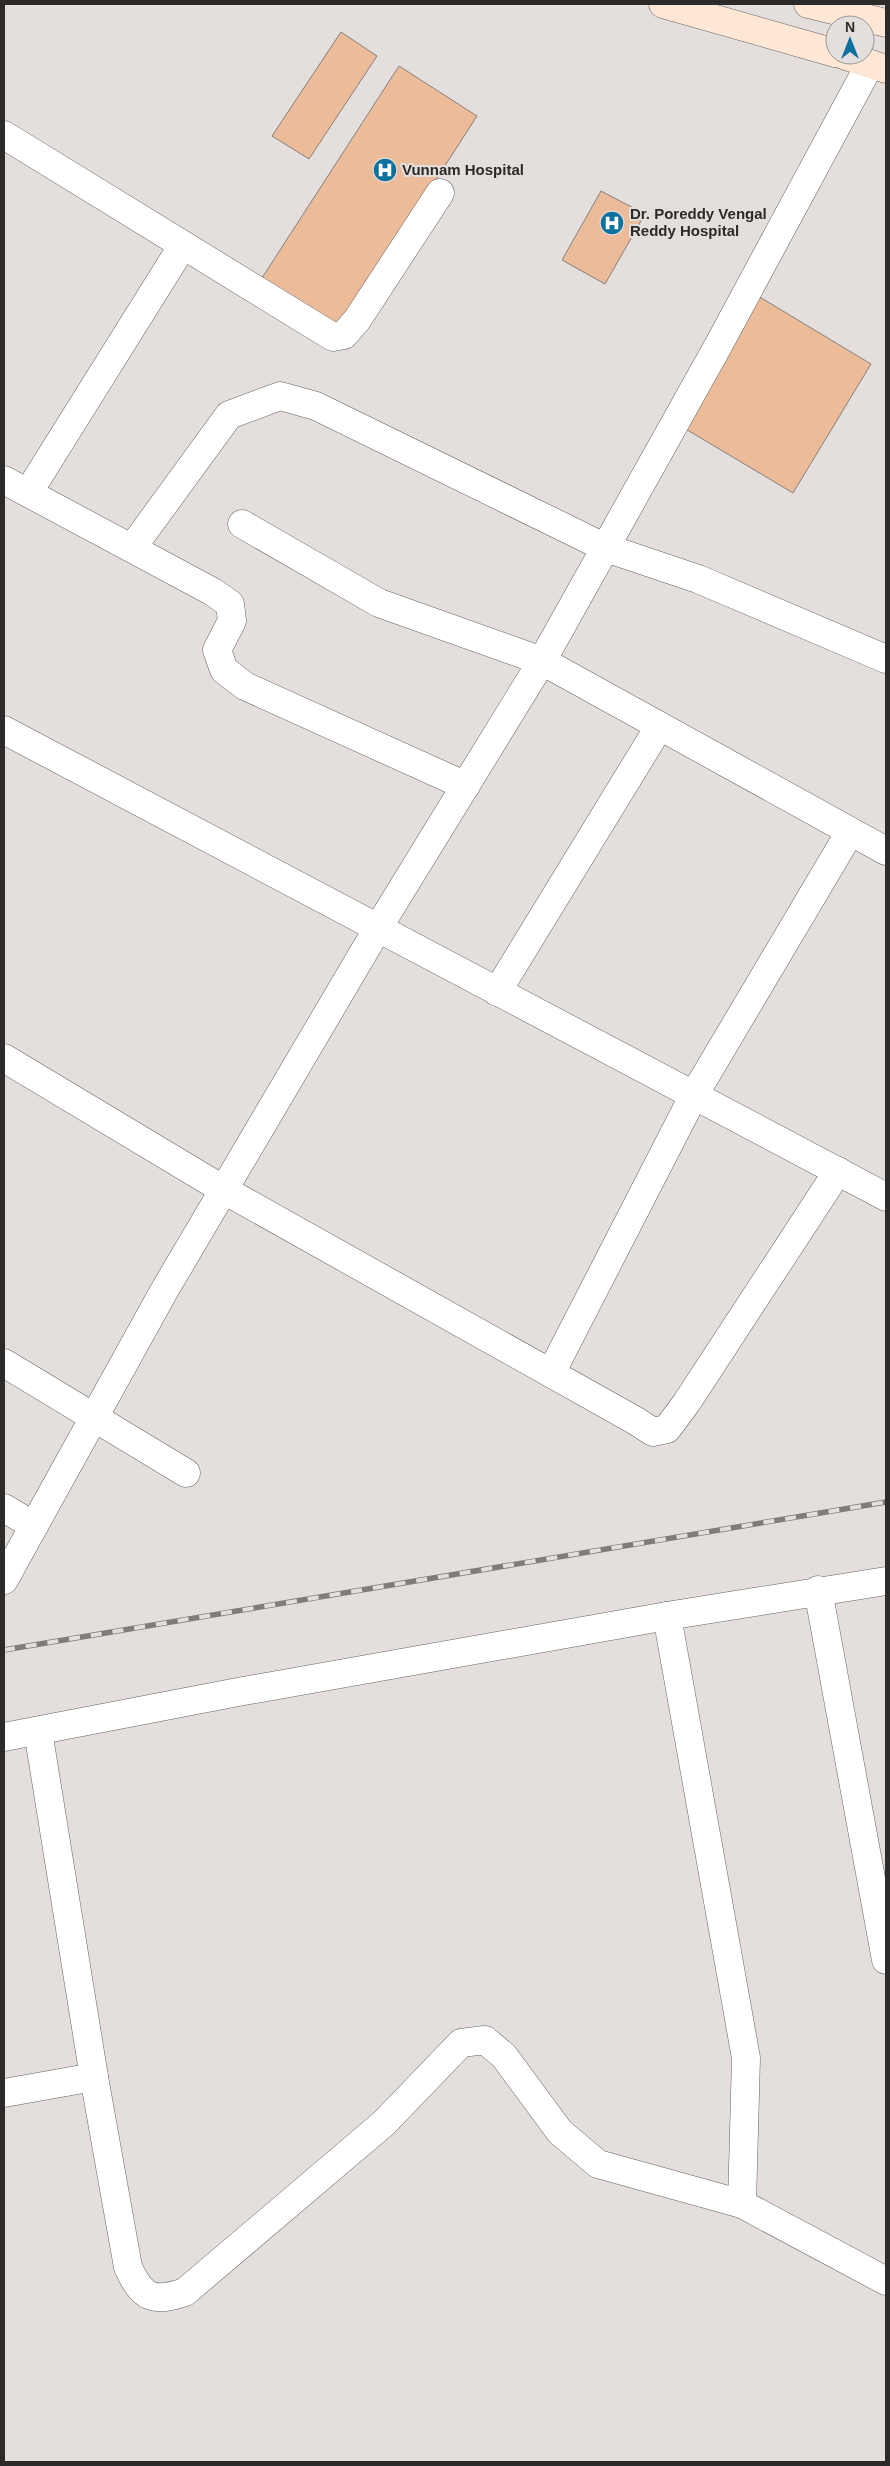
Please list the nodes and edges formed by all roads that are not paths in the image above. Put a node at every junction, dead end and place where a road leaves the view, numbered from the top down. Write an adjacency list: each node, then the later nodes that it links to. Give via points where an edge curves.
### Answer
1 (663, 4): 4 (main road)
2 (808, 4): 3 (main road)
3 (886, 23)
4 (825, 49)
5 (878, 66): 13 (street)
6 (4, 135): 8 (street)
7 (440, 192): 8 (street, via 344,335 333,337)
8 (183, 245): 10 (street)
9 (4, 480): 10 (street)
10 (28, 493): 12 (street)
11 (242, 524): 15 (street, via 379,604)
12 (132, 548): 13 (street, via 229,415 280,396 316,406); 18 (street, via 230,604 232,621 217,650 224,670 245,686)
13 (606, 548): 14 (street, via 698,579); 15 (street)
14 (886, 659)
15 (542, 662): 16 (street); 18 (street)
16 (660, 727): 19 (street); 22 (street)
17 (4, 730): 21 (street)
18 (466, 786): 21 (street)
19 (850, 832): 20 (street); 24 (street)
20 (886, 851)
21 (378, 928): 22 (street); 26 (street)
22 (497, 992): 24 (street)
23 (4, 1058): 26 (street)
24 (694, 1095): 25 (street); 29 (street)
25 (838, 1171): 27 (street); 29 (street, via 668,1429 653,1432)
26 (224, 1190): 29 (street); 30 (street)
27 (886, 1197)
28 (4, 1363): 30 (street)
29 (551, 1373)
30 (93, 1419): 31 (street); 33 (street)
31 (186, 1473)
32 (4, 1508): 33 (street)
33 (34, 1526): 34 (street)
34 (4, 1580)
35 (886, 1580): 36 (street)
36 (818, 1590): 37 (street); 40 (street)
37 (668, 1616): 38 (street); 43 (street, via 746,2058)
38 (38, 1731): 39 (street); 41 (street)
39 (4, 1737)
40 (886, 1960)
41 (94, 2077): 42 (street); 43 (street, via 128,2267 136,2285 148,2295 166,2299 185,2292 384,2123 461,2043 485,2040 504,2056 560,2132 598,2164)
42 (4, 2093)
43 (742, 2204): 44 (street)
44 (886, 2281)

